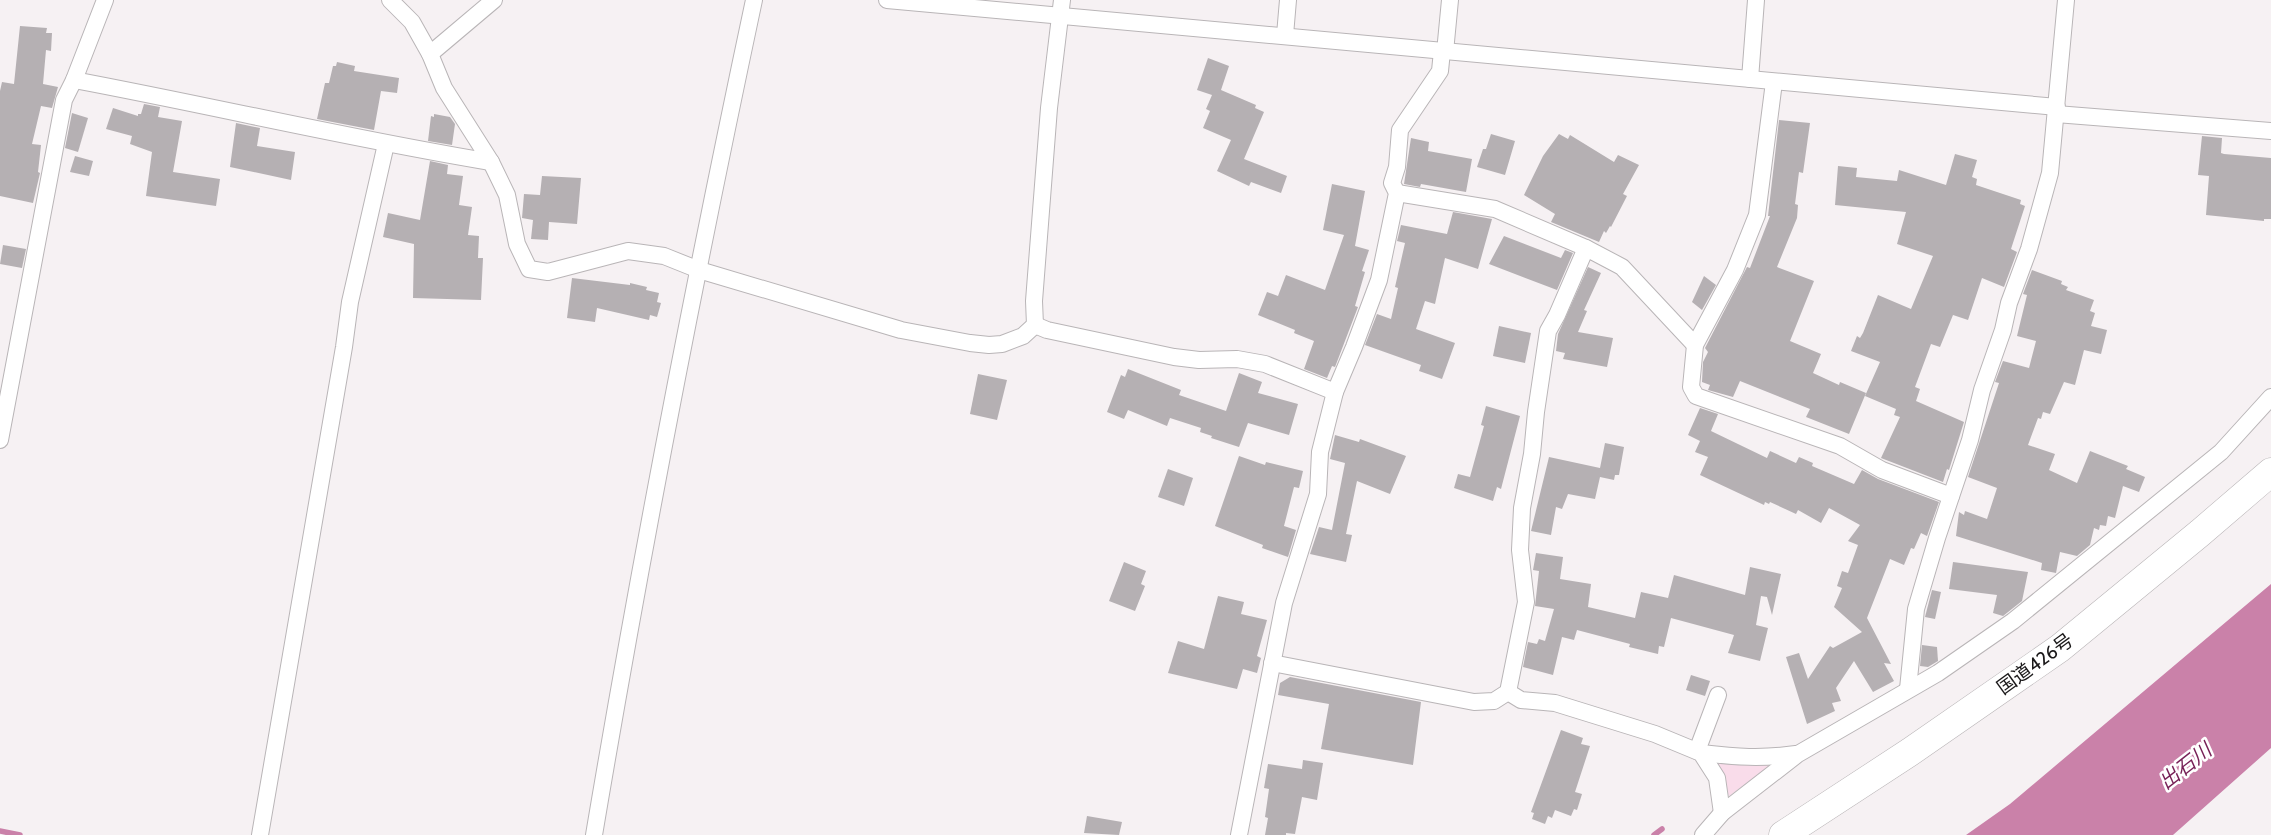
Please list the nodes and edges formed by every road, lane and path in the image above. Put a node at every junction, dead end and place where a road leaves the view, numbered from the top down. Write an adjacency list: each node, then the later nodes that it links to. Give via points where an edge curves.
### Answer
1 (105, 0): 15 (street)
2 (390, 0): 13 (street, via 412,22)
3 (494, 0): 13 (street)
4 (754, 0): 23 (street)
5 (887, 0): 10 (street)
6 (1288, 0): 11 (street)
7 (1450, 0): 12 (street)
8 (1756, 0): 14 (street)
9 (2066, 0): 17 (street)
10 (1062, 8): 11 (street); 24 (street, via 1049,117 1034,301)
11 (1285, 36): 12 (street)
12 (1444, 52): 14 (street); 21 (street, via 1440,71 1400,130 1397,167 1392,183)
13 (430, 54): 20 (street, via 444,88)
14 (1750, 79): 16 (street)
15 (74, 80): 19 (street); 28 (street, via 64,100 59,122)
16 (1774, 82): 17 (street); 25 (street, via 1756,215 1735,270)
17 (2057, 111): 18 (street); 30 (street, via 2050,173)
18 (2271, 131)
19 (386, 144): 20 (street); 38 (street, via 350,302)
20 (491, 162): 23 (street, via 507,196 517,244 529,269 548,272 628,251 664,256)
21 (1397, 194): 22 (street, via 1495,209); 26 (street, via 1379,280)
22 (1586, 248): 25 (street, via 1622,267); 33 (street, via 1548,331 1522,508 1520,550 1526,602)
23 (699, 270): 24 (street, via 901,330 970,343 1002,344 1023,336); 39 (street)
24 (1035, 325): 26 (street, via 1174,357 1237,359 1265,364)
25 (1695, 345): 30 (street, via 1691,388 1696,396 1840,446 1882,470)
26 (1335, 392): 31 (street, via 1320,452 1318,494 1284,604)
27 (2271, 397): 32 (street, via 2221,452 2013,621 1938,673)
28 (0, 440)
29 (2271, 472): 42 (highway, 国道426号, via 2060,648)
30 (1951, 496): 32 (street, via 1916,610)
31 (1272, 663): 33 (street, via 1474,702 1494,701); 40 (street)
32 (1908, 689): 36 (street)
33 (1508, 692): 35 (street, via 1521,700 1555,704 1655,734)
34 (1718, 695): 35 (street)
35 (1699, 752): 36 (street, via 1745,758); 37 (street, via 1717,778)
36 (1798, 754): 37 (street)
37 (1722, 813): 41 (street)
38 (260, 835)
39 (594, 835)
40 (1239, 835)
41 (1703, 835)
42 (1783, 835)

